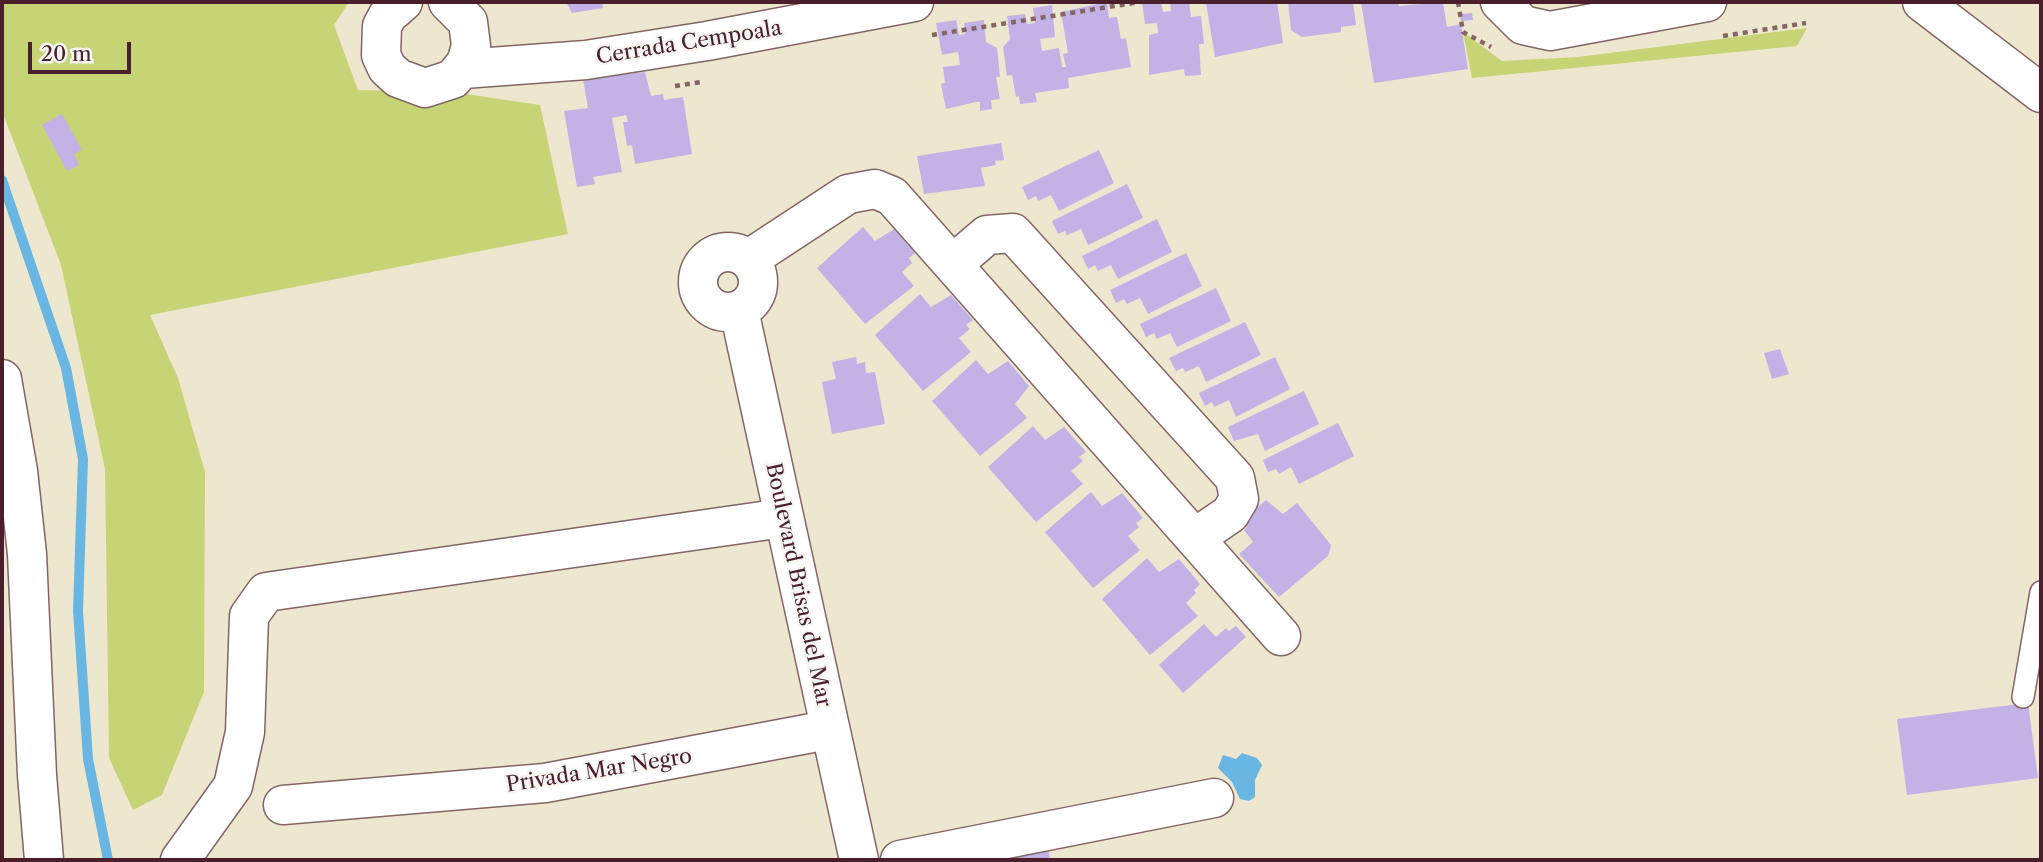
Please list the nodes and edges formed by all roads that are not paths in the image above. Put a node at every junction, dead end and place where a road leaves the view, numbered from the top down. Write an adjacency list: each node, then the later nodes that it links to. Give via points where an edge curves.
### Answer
1 (402, 2): 8 (street, Cerrada Cempoala, via 382,26 381,55 387,68 398,78 425,88 453,79)
2 (448, 2): 8 (street, via 461,12 471,34)
3 (914, 2): 8 (street, Cerrada Cempoala, via 586,60)
4 (1500, 2): 7 (street, via 1523,25 1542,30)
5 (1707, 2): 7 (street)
6 (1922, 2): 9 (street)
7 (1636, 9)
8 (463, 69)
9 (2041, 93)
10 (749, 259): 11 (street, via 848,194 875,189 892,196); 12 (street, via 757,271 758,287 752,301); 12 (street, via 724,251 712,256 698,277 704,301 714,309)
11 (954, 263): 15 (street); 15 (street, via 987,235 1013,233 1235,478 1239,499 1230,514)
12 (739, 310): 14 (street, Boulevard Brisas del Mar)
13 (2, 379): 22 (street, via 27,554)
14 (783, 518): 19 (street, Boulevard Brisas del Mar); 23 (street, via 266,592 249,616 245,732 233,786)
15 (1196, 537): 17 (street)
16 (2041, 592): 18 (lane)
17 (1281, 636)
18 (2024, 697)
19 (828, 730): 21 (street, Privada Mar Negro, via 545,783); 24 (street, Boulevard Brisas del Mar)
20 (1214, 798): 25 (street)
21 (283, 805)
22 (44, 860)
23 (180, 860)
24 (859, 860)
25 (900, 860)

